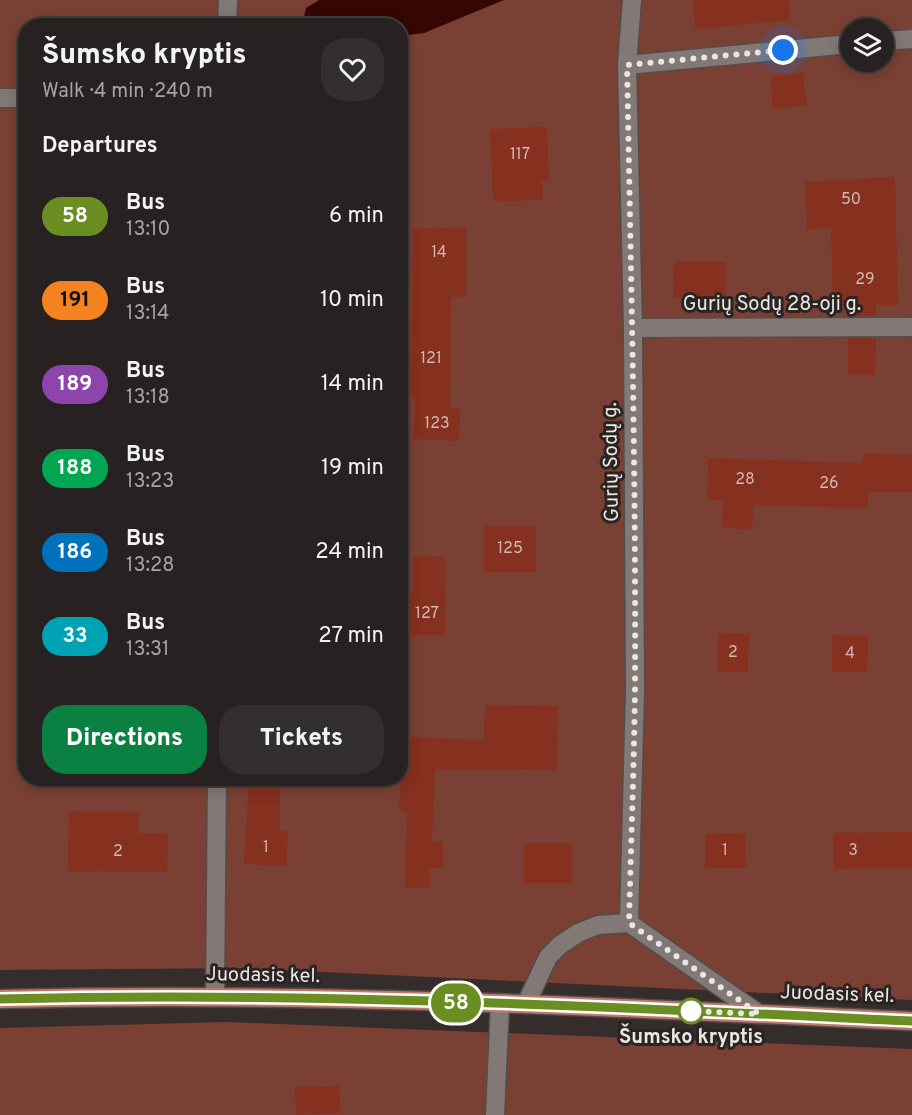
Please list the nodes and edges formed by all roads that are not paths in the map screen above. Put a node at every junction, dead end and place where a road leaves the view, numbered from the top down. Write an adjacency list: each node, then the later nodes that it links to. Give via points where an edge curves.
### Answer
1 (228, 0): 3 (street)
2 (632, 0): 7 (street, Gurių Sodų g.)
3 (227, 18)
4 (912, 39): 5 (street)
5 (894, 40)
6 (840, 45): 7 (street)
7 (627, 65): 11 (street, Gurių Sodų g.)
8 (0, 98): 9 (street)
9 (18, 98)
10 (912, 327): 11 (street, Gurių Sodų 28-oji g.)
11 (633, 328): 13 (street, Gurių Sodų g., via 635,690)
12 (217, 786): 14 (street)
13 (629, 923): 17 (street, via 597,926 560,945 548,957); 18 (street)
14 (215, 997): 15 (main road, Juodasis kel.); 16 (main road, Juodasis kel.)
15 (0, 999)
16 (500, 1004): 17 (main road, Juodasis kel.); 20 (street)
17 (526, 1004): 18 (main road, Juodasis kel.)
18 (759, 1014): 19 (main road, Juodasis kel.)
19 (912, 1021)
20 (495, 1115)

